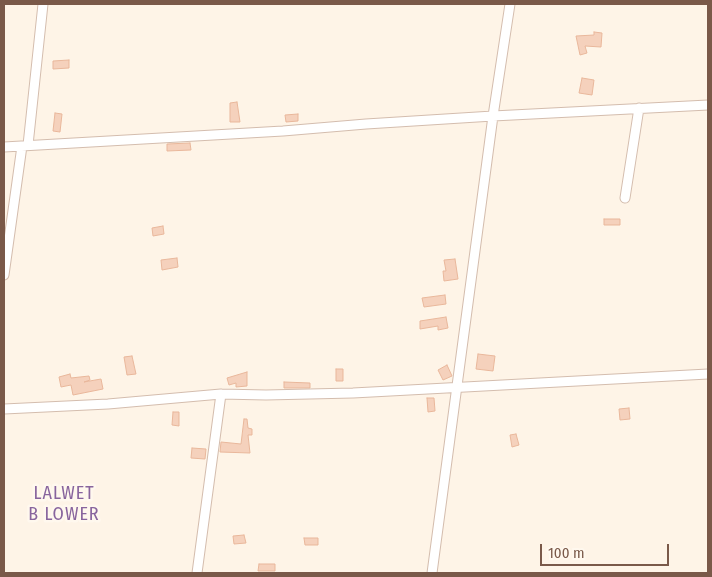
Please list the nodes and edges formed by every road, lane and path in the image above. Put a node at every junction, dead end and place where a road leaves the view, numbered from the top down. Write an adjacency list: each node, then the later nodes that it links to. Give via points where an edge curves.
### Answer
1 (43, 4): 6 (street)
2 (510, 4): 5 (street)
3 (708, 105): 4 (street)
4 (638, 108): 5 (street); 8 (street)
5 (492, 116): 6 (street); 11 (street)
6 (25, 145): 7 (street); 9 (street)
7 (4, 147)
8 (625, 198)
9 (4, 274)
10 (708, 374): 11 (street)
11 (457, 386): 12 (street, via 353,393); 15 (street)
12 (221, 394): 13 (street); 14 (street)
13 (4, 409)
14 (197, 573)
15 (432, 573)

